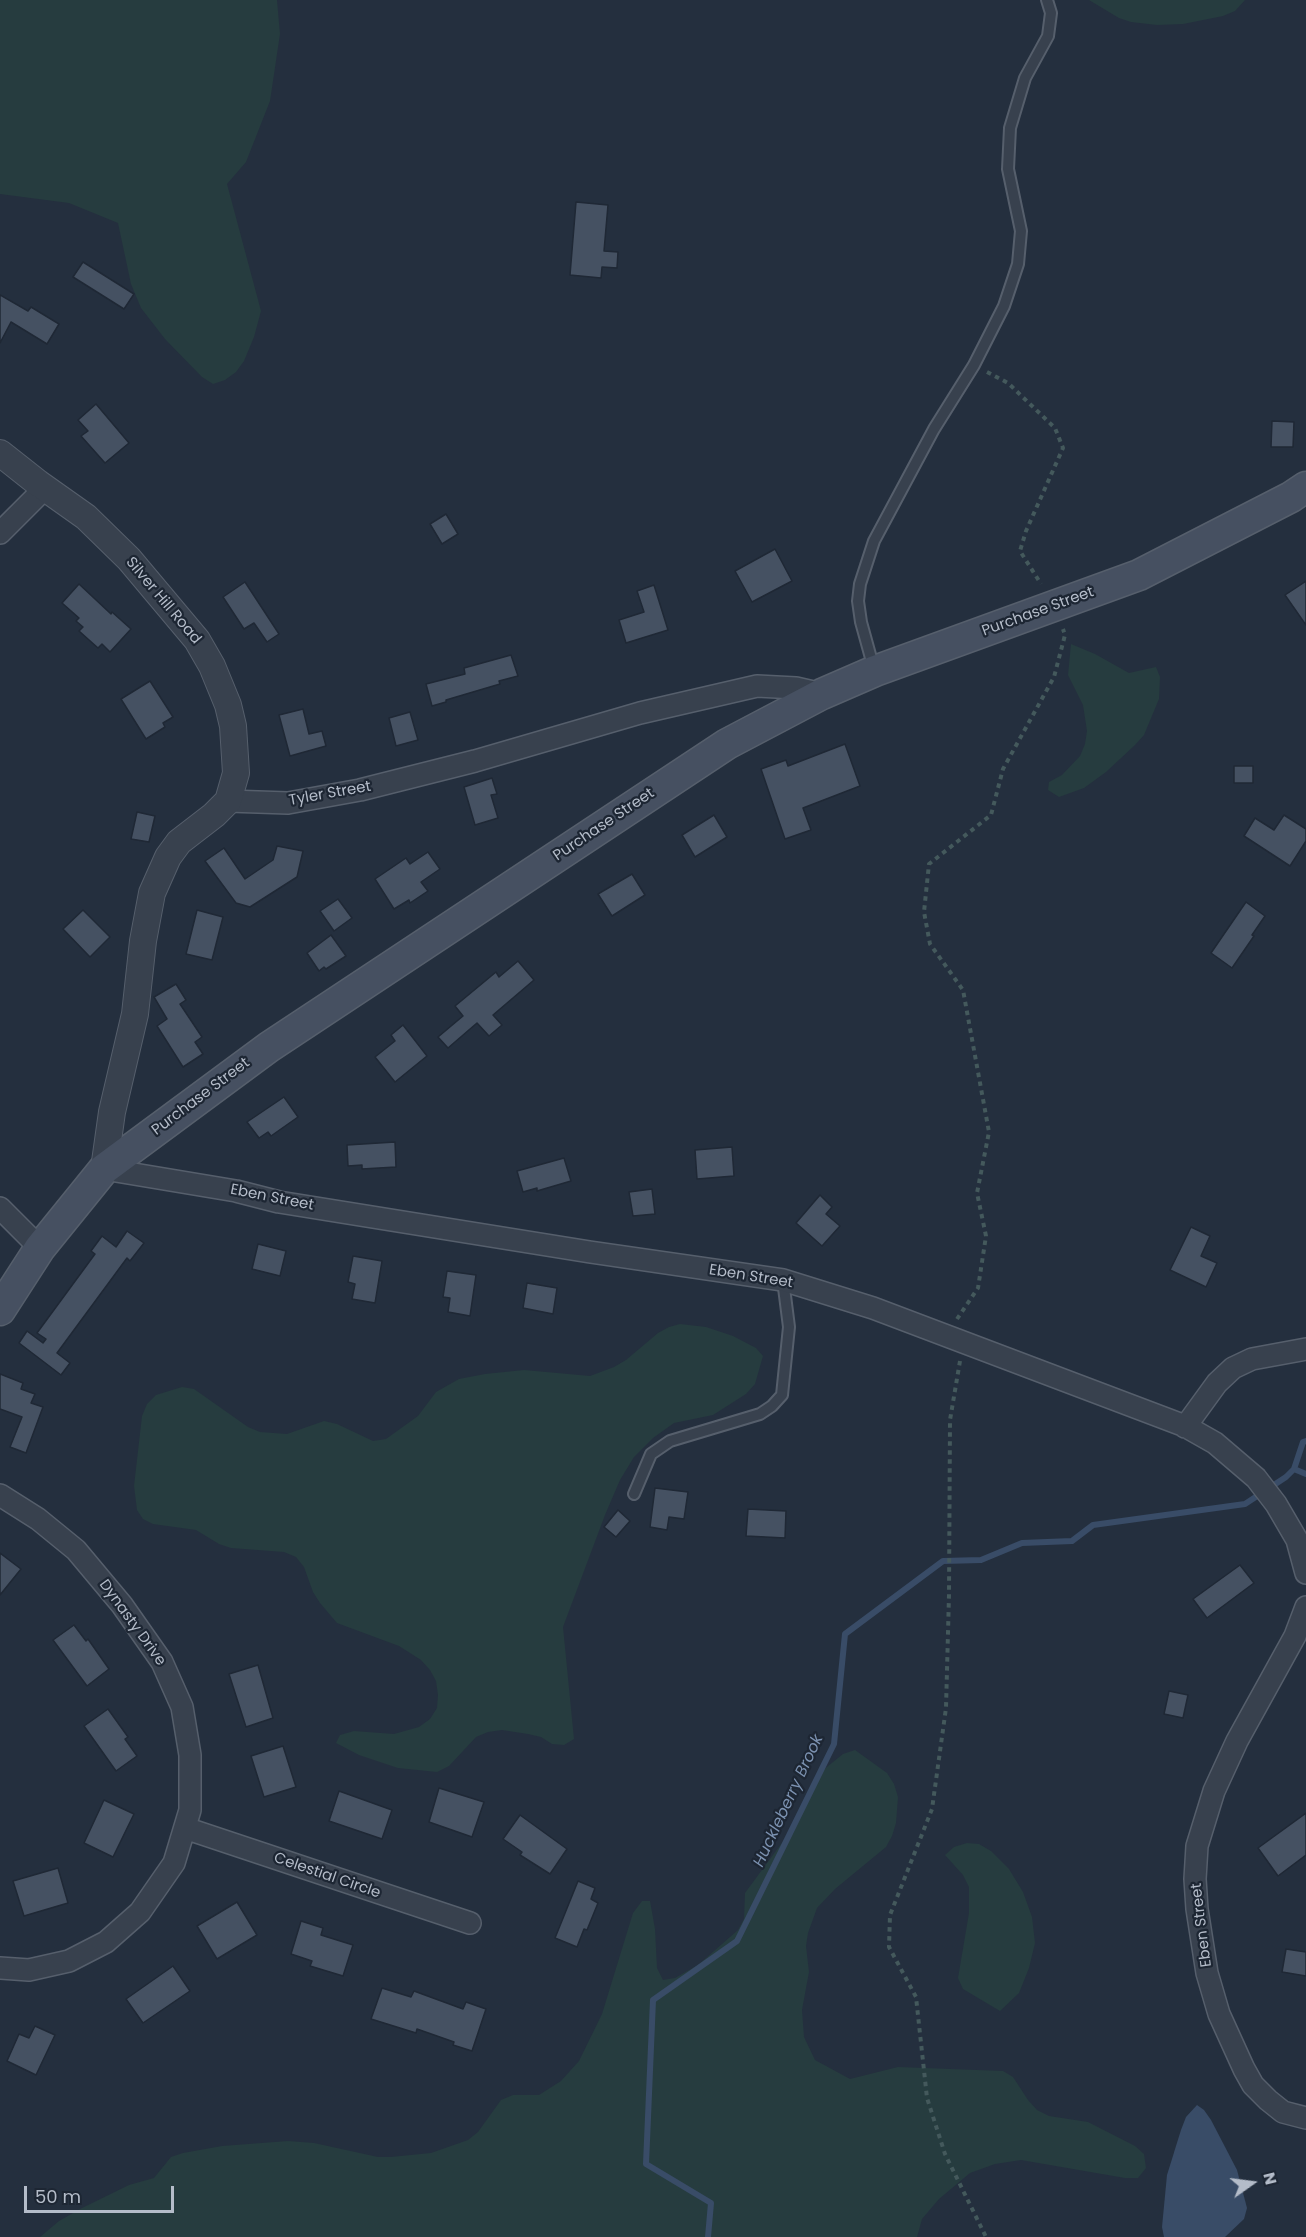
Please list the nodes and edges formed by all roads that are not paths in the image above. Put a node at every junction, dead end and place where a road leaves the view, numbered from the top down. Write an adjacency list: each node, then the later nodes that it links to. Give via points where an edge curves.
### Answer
1 (1047, 0): 6 (lane, via 1051,14 1048,36 1025,78 1010,128 1008,169 1021,231 1018,264 1004,306 974,365 874,541 858,601)
2 (0, 453): 4 (street, Silver Hill Road)
3 (1306, 487): 6 (main road, Purchase Street, via 1139,575)
4 (45, 488): 5 (street); 8 (street, Silver Hill Road, via 86,517 129,559 197,640 228,705 235,741 236,773)
5 (0, 533)
6 (875, 672): 7 (main road, Purchase Street)
7 (822, 694): 8 (street, Tyler Street, via 757,686 640,713 475,761 349,792 288,803); 9 (main road, Purchase Street, via 727,744 269,1047)
8 (228, 801): 9 (street, via 179,842 152,893 142,941 135,1014 112,1112)
9 (104, 1169): 11 (main road, Purchase Street); 12 (street, Eben Street, via 279,1202)
10 (0, 1208): 11 (street)
11 (40, 1248): 13 (main road, Purchase Street)
12 (783, 1280): 15 (street, Eben Street, via 873,1308); 16 (lane, via 789,1327 782,1395 760,1414 670,1441 651,1454)
13 (0, 1310)
14 (1306, 1349): 15 (street, via 1252,1359 1233,1368)
15 (1185, 1427): 18 (street, Eben Street, via 1215,1443 1256,1478 1297,1540)
16 (634, 1494)
17 (0, 1495): 20 (street, Dynasty Drive, via 76,1550 123,1605 162,1662 182,1707 190,1755 190,1810)
18 (1306, 1573)
19 (1306, 1607): 23 (street, Eben Street, via 1295,1636 1214,1791 1197,1846 1195,1879 1207,1973 1244,2069 1253,2085 1283,2112)
20 (185, 1828): 21 (street, Celestial Circle); 22 (street, Dynasty Drive, via 174,1863 140,1912 106,1942 69,1961 29,1970)
21 (470, 1923)
22 (0, 1968)
23 (1306, 2118)

